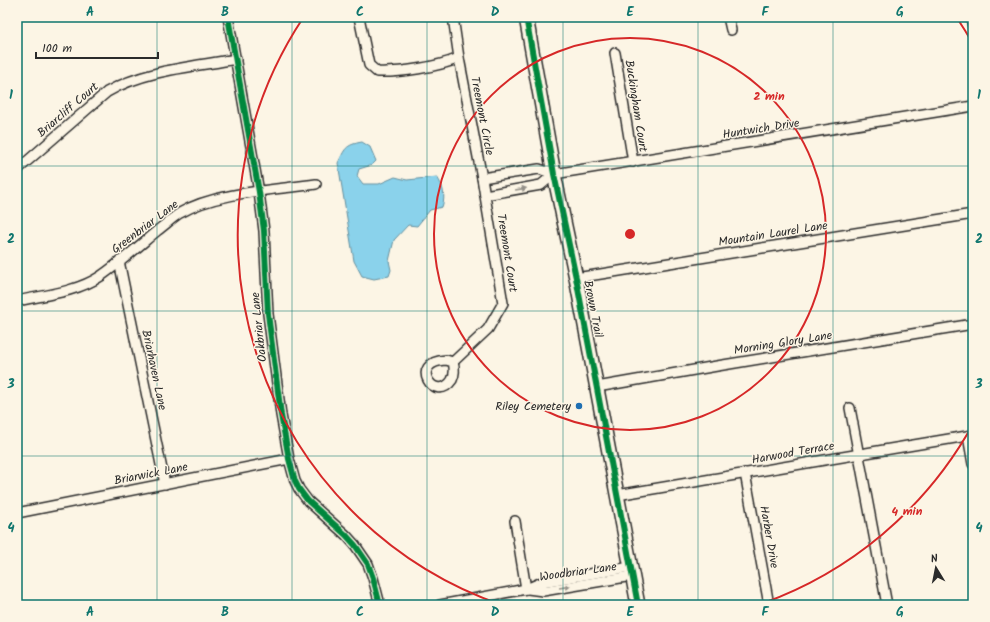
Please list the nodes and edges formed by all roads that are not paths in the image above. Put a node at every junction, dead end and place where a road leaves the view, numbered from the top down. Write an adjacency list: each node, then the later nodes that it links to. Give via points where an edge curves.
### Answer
1 (228, 17): 11 (street, Oakbriar Lane)
2 (359, 17): 10 (street, via 369,65 376,72 448,63)
3 (453, 17): 10 (street, Treemont Circle)
4 (526, 17): 15 (street, Brown Trail)
5 (728, 17): 8 (street)
6 (971, 17): 7 (street)
7 (973, 27)
8 (731, 30)
9 (615, 53): 13 (street, Buckingham Court)
10 (459, 58): 16 (street, Treemont Circle)
11 (236, 59): 14 (street, Briarcliff Court, via 170,70 114,87); 18 (street, Oakbriar Lane)
12 (973, 106): 13 (street, Huntwich Drive)
13 (633, 162): 15 (street, Huntwich Drive)
14 (17, 170)
15 (554, 174): 16 (street, via 539,169); 19 (street, one-way to 15, via 541,185); 22 (street, Brown Trail)
16 (482, 178): 19 (street, Treemont Court)
17 (316, 184): 18 (street, Greenbriar Lane)
18 (259, 192): 21 (street, Greenbriar Lane, via 216,199 179,214); 30 (street, Oakbriar Lane, via 264,231 268,314)
19 (485, 195): 25 (street, Treemont Court, via 502,302 488,329)
20 (973, 214): 22 (street, Mountain Laurel Lane)
21 (119, 261): 23 (street, Greenbriar Lane, via 100,276 77,288); 33 (street, Briarhaven Lane)
22 (576, 278): 26 (street, Brown Trail)
23 (17, 301)
24 (973, 324): 26 (street, Morning Glory Lane)
25 (453, 362)
26 (597, 388): 34 (street, Brown Trail)
27 (850, 408): 29 (street)
28 (970, 435): 29 (street, Harwood Terrace); 31 (street)
29 (859, 454): 32 (street, Harwood Terrace); 43 (street)
30 (289, 459): 33 (street, Briarwick Lane); 39 (street, Oakbriar Lane, via 299,489 308,501 346,535 368,564)
31 (973, 464)
32 (745, 473): 34 (street, Harwood Terrace); 42 (street, Harber Drive)
33 (165, 484): 35 (street, Briarwick Lane)
34 (617, 496): 37 (street, Brown Trail)
35 (17, 513)
36 (515, 521): 38 (street)
37 (631, 571): 38 (street, Woodbriar Lane, via 543,591); 41 (street, Brown Trail)
38 (526, 589): 40 (street, Woodbriar Lane)
39 (380, 605)
40 (440, 605)
41 (638, 605)
42 (769, 605)
43 (887, 605)

